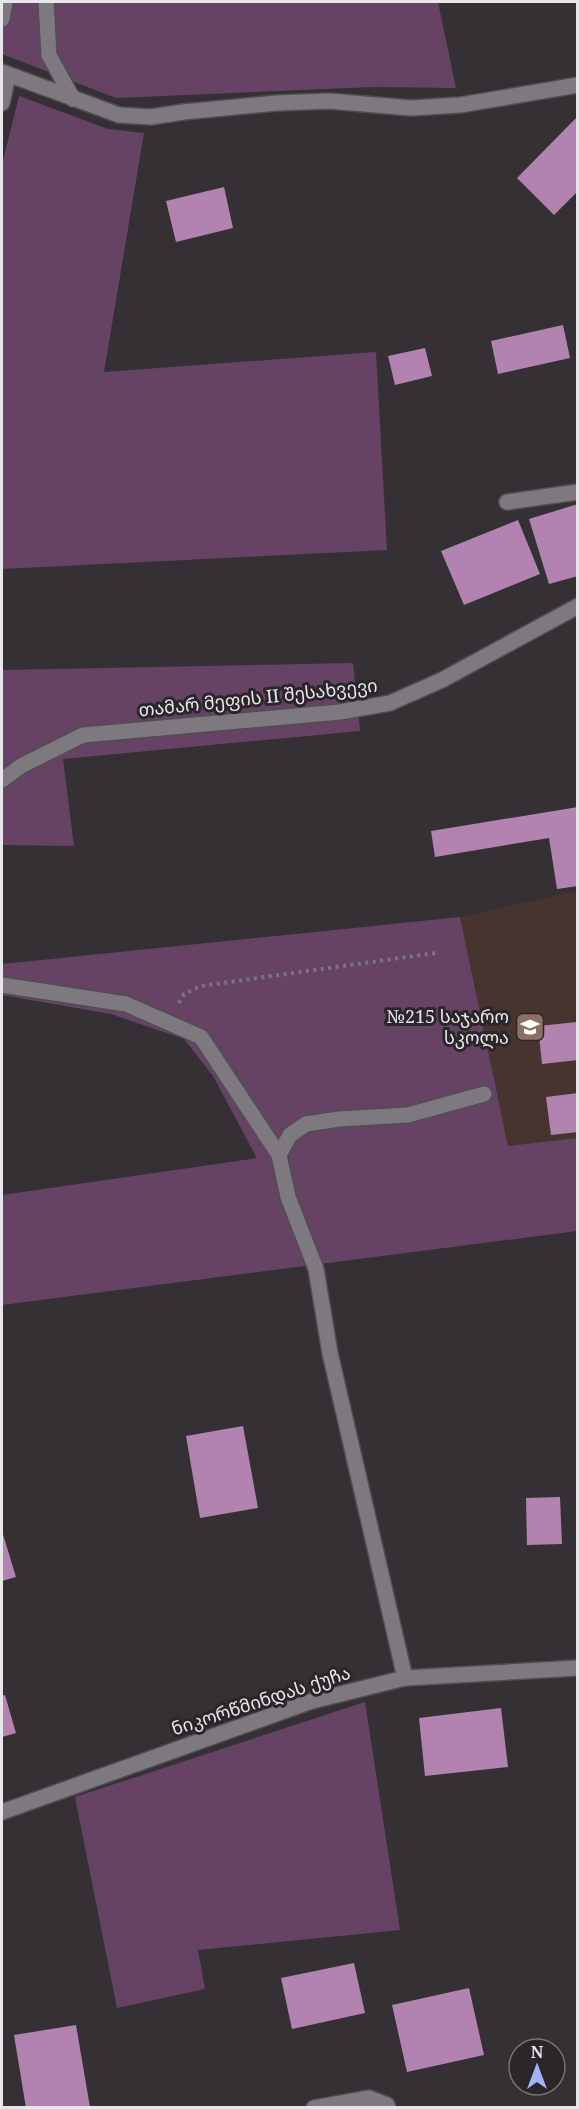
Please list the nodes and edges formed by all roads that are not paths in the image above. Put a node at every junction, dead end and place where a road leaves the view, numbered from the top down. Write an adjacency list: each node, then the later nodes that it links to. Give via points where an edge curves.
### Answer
1 (5, 2): 3 (street)
2 (46, 2): 6 (street, via 49,55)
3 (2, 19)
4 (5, 73): 6 (street); 7 (street)
5 (578, 85): 6 (street, via 460,105 411,108 329,101 151,117 118,115)
6 (73, 99)
7 (2, 103)
8 (578, 492): 9 (street)
9 (507, 502)
10 (578, 606): 11 (street, თამარ მეფის II შესახვევი, via 390,704 83,735 21,766)
11 (2, 780)
12 (2, 985): 14 (street, via 126,1004 201,1037)
13 (484, 1094): 14 (street, via 408,1115 306,1124 290,1136)
14 (279, 1155): 16 (street, via 288,1197 316,1269 330,1353)
15 (578, 1668): 16 (street, ნიკორწმინდას ქუჩა)
16 (405, 1678): 17 (street, ნიკორწმინდას ქუჩა, via 312,1701)
17 (2, 1812)
18 (314, 2108): 19 (street, via 369,2098)
19 (388, 2108)

